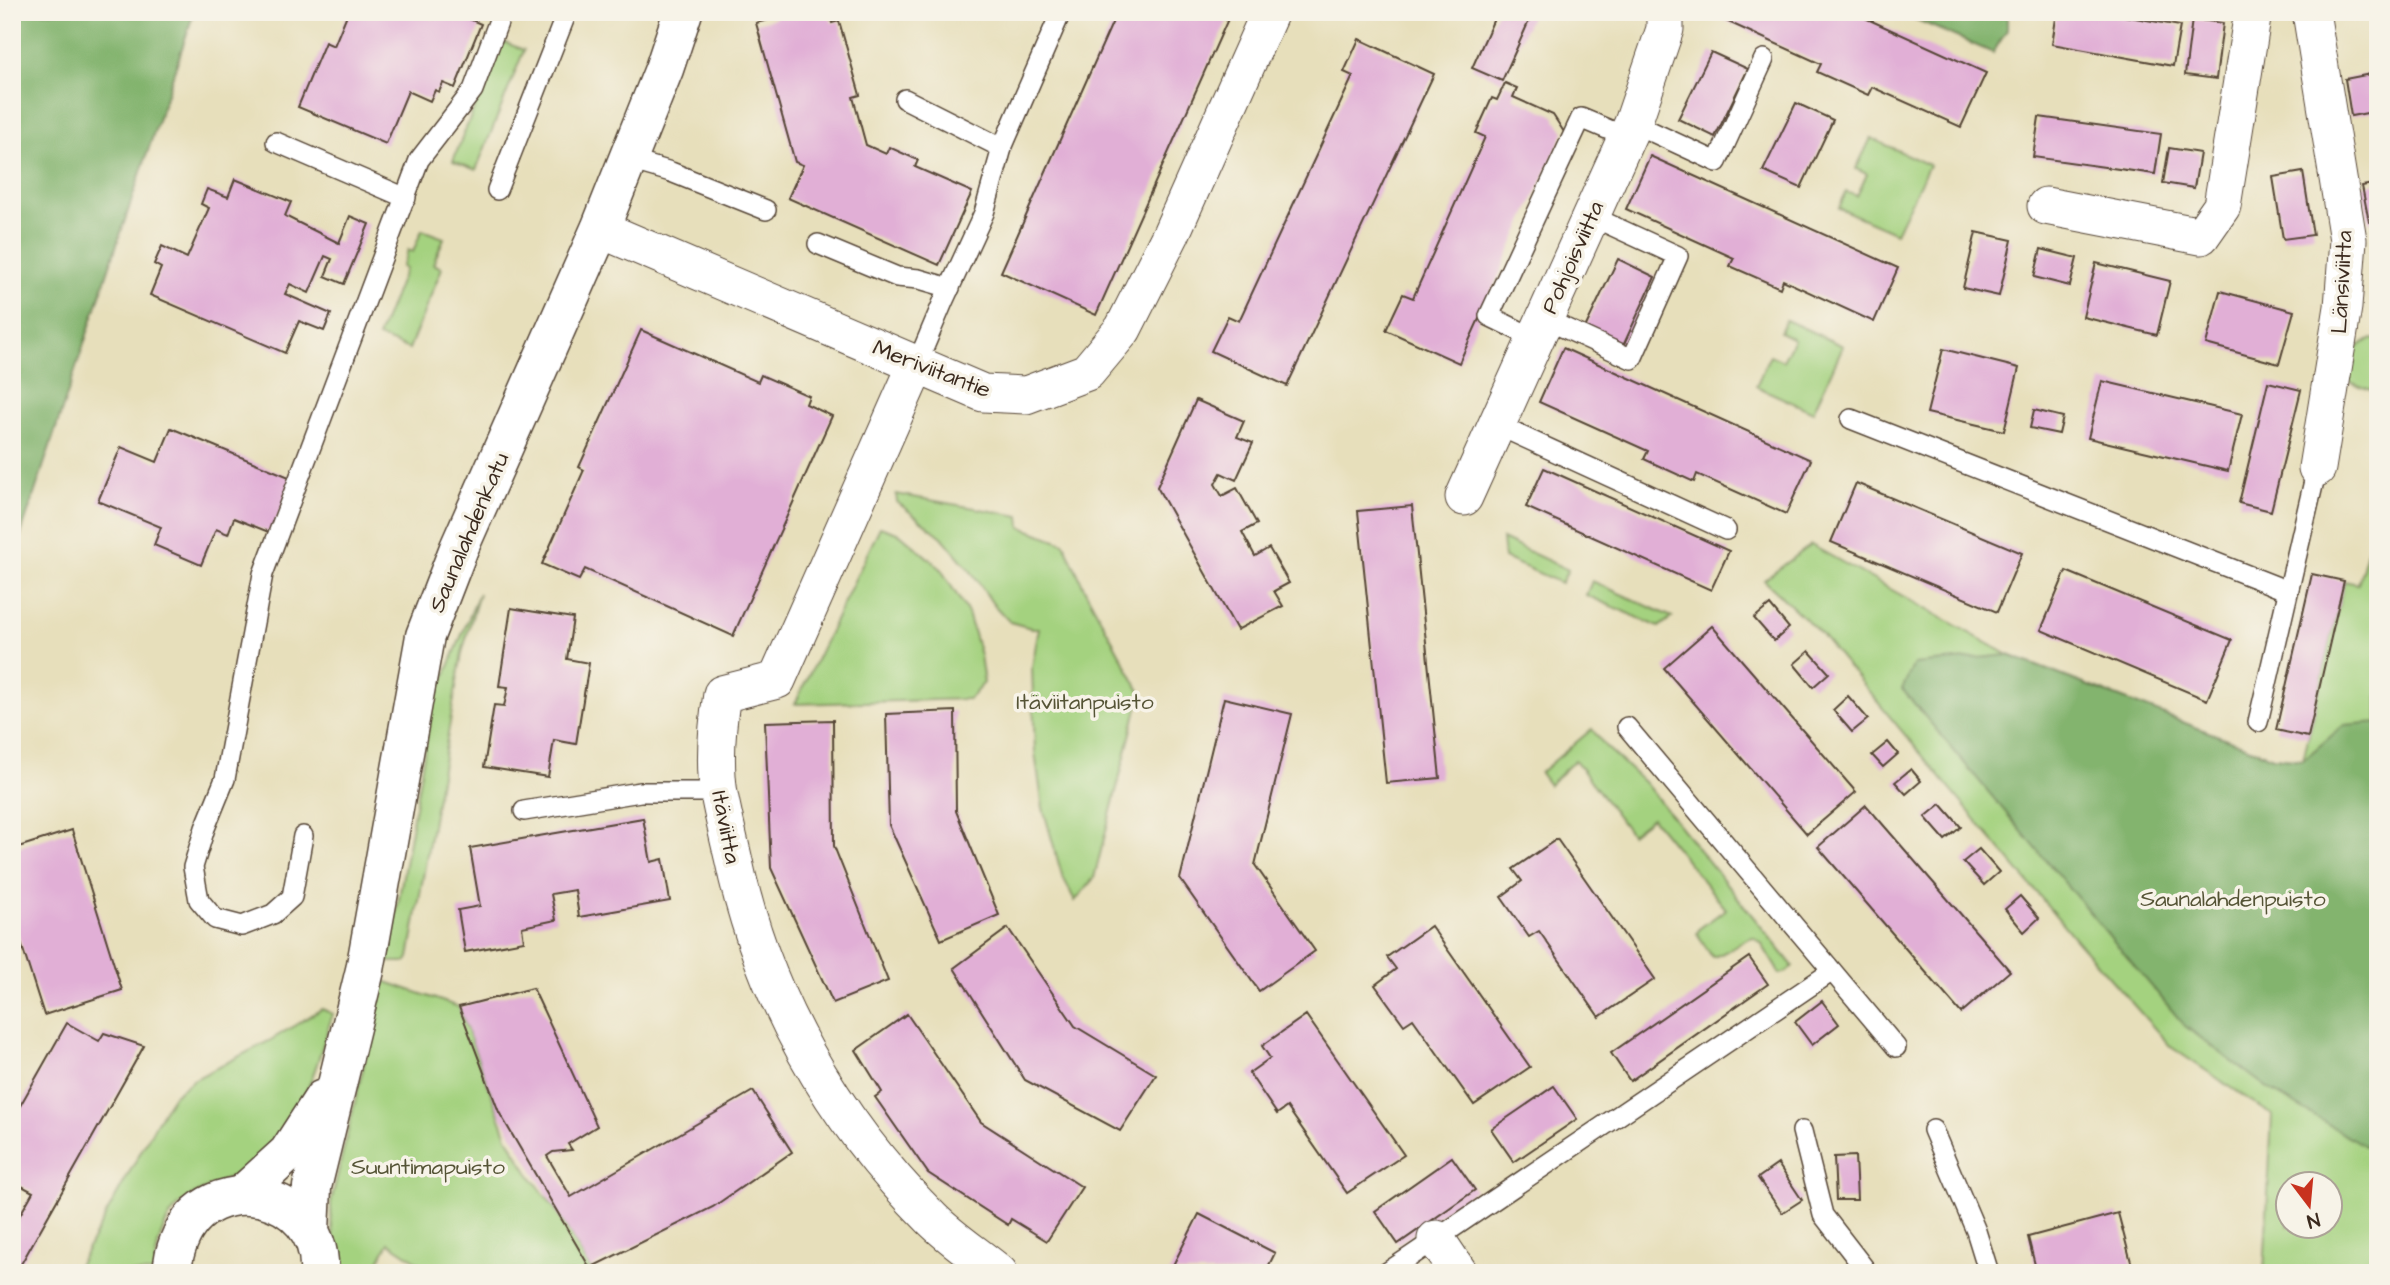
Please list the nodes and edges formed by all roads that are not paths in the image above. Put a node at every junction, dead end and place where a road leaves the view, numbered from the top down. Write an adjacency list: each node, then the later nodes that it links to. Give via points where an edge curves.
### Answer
1 (502, 12): 16 (lane, via 473,90 419,160)
2 (567, 12): 15 (lane)
3 (683, 12): 14 (street, Saunalahdenkatu)
4 (1061, 12): 13 (lane)
5 (1270, 12): 24 (street, Meriviitantie, via 1171,234 1123,329 1087,372 1026,395 983,393)
6 (1665, 12): 11 (street, Pohjoisviitta, via 1665,29)
7 (2253, 12): 17 (street, via 2222,206 2201,236)
8 (2311, 12): 27 (street, Länsiviitta, via 2348,240 2343,307)
9 (1764, 59): 11 (lane, via 1717,162)
10 (905, 99): 13 (lane)
11 (1630, 130): 19 (street, Pohjoisviitta); 23 (lane, via 1581,118 1489,316)
12 (276, 142): 16 (lane)
13 (1003, 148): 22 (lane, via 984,213)
14 (626, 159): 18 (lane); 20 (street, Saunalahdenkatu)
15 (497, 190)
16 (406, 198): 35 (lane, via 263,574 225,779 192,867 199,900 215,919 242,926 273,914 292,897)
17 (2046, 206)
18 (766, 210)
19 (1591, 216): 23 (street, Pohjoisviitta); 23 (lane, via 1678,256 1632,359)
20 (600, 229): 24 (street, Meriviitantie); 38 (street, Saunalahdenkatu, via 459,548 425,636 365,970)
21 (818, 244): 22 (lane, via 897,277)
22 (950, 288): 24 (lane)
23 (1540, 329): 26 (street, Pohjoisviitta)
24 (916, 366): 33 (street, Itäviitta, via 777,680 722,694 717,727)
25 (1851, 419): 30 (lane)
26 (1497, 425): 28 (street, Pohjoisviitta); 29 (lane)
27 (2317, 468): 30 (lane)
28 (1464, 498)
29 (1726, 530)
30 (2288, 592): 31 (lane)
31 (2258, 722)
32 (1627, 727): 36 (lane)
33 (719, 792): 34 (lane, via 640,792); 46 (street, Itäviitta, via 742,902 762,960 818,1077 892,1176 935,1222)
34 (524, 811)
35 (303, 836)
36 (1831, 972): 37 (lane); 43 (lane)
37 (1896, 1047)
38 (337, 1077): 41 (street, Saunalahdenkatu, via 288,1153); 42 (street, Saunalahdenkatu, via 312,1187)
39 (1933, 1130): 50 (lane)
40 (1802, 1131): 49 (lane, via 1823,1216)
41 (242, 1195): 42 (street, via 288,1208); 45 (street, via 224,1198 193,1218 175,1250)
42 (310, 1231): 44 (street)
43 (1436, 1239): 47 (lane); 48 (street)
44 (321, 1271)
45 (173, 1273)
46 (999, 1273)
47 (1386, 1273)
48 (1459, 1273)
49 (1868, 1273)
50 (1989, 1273)

